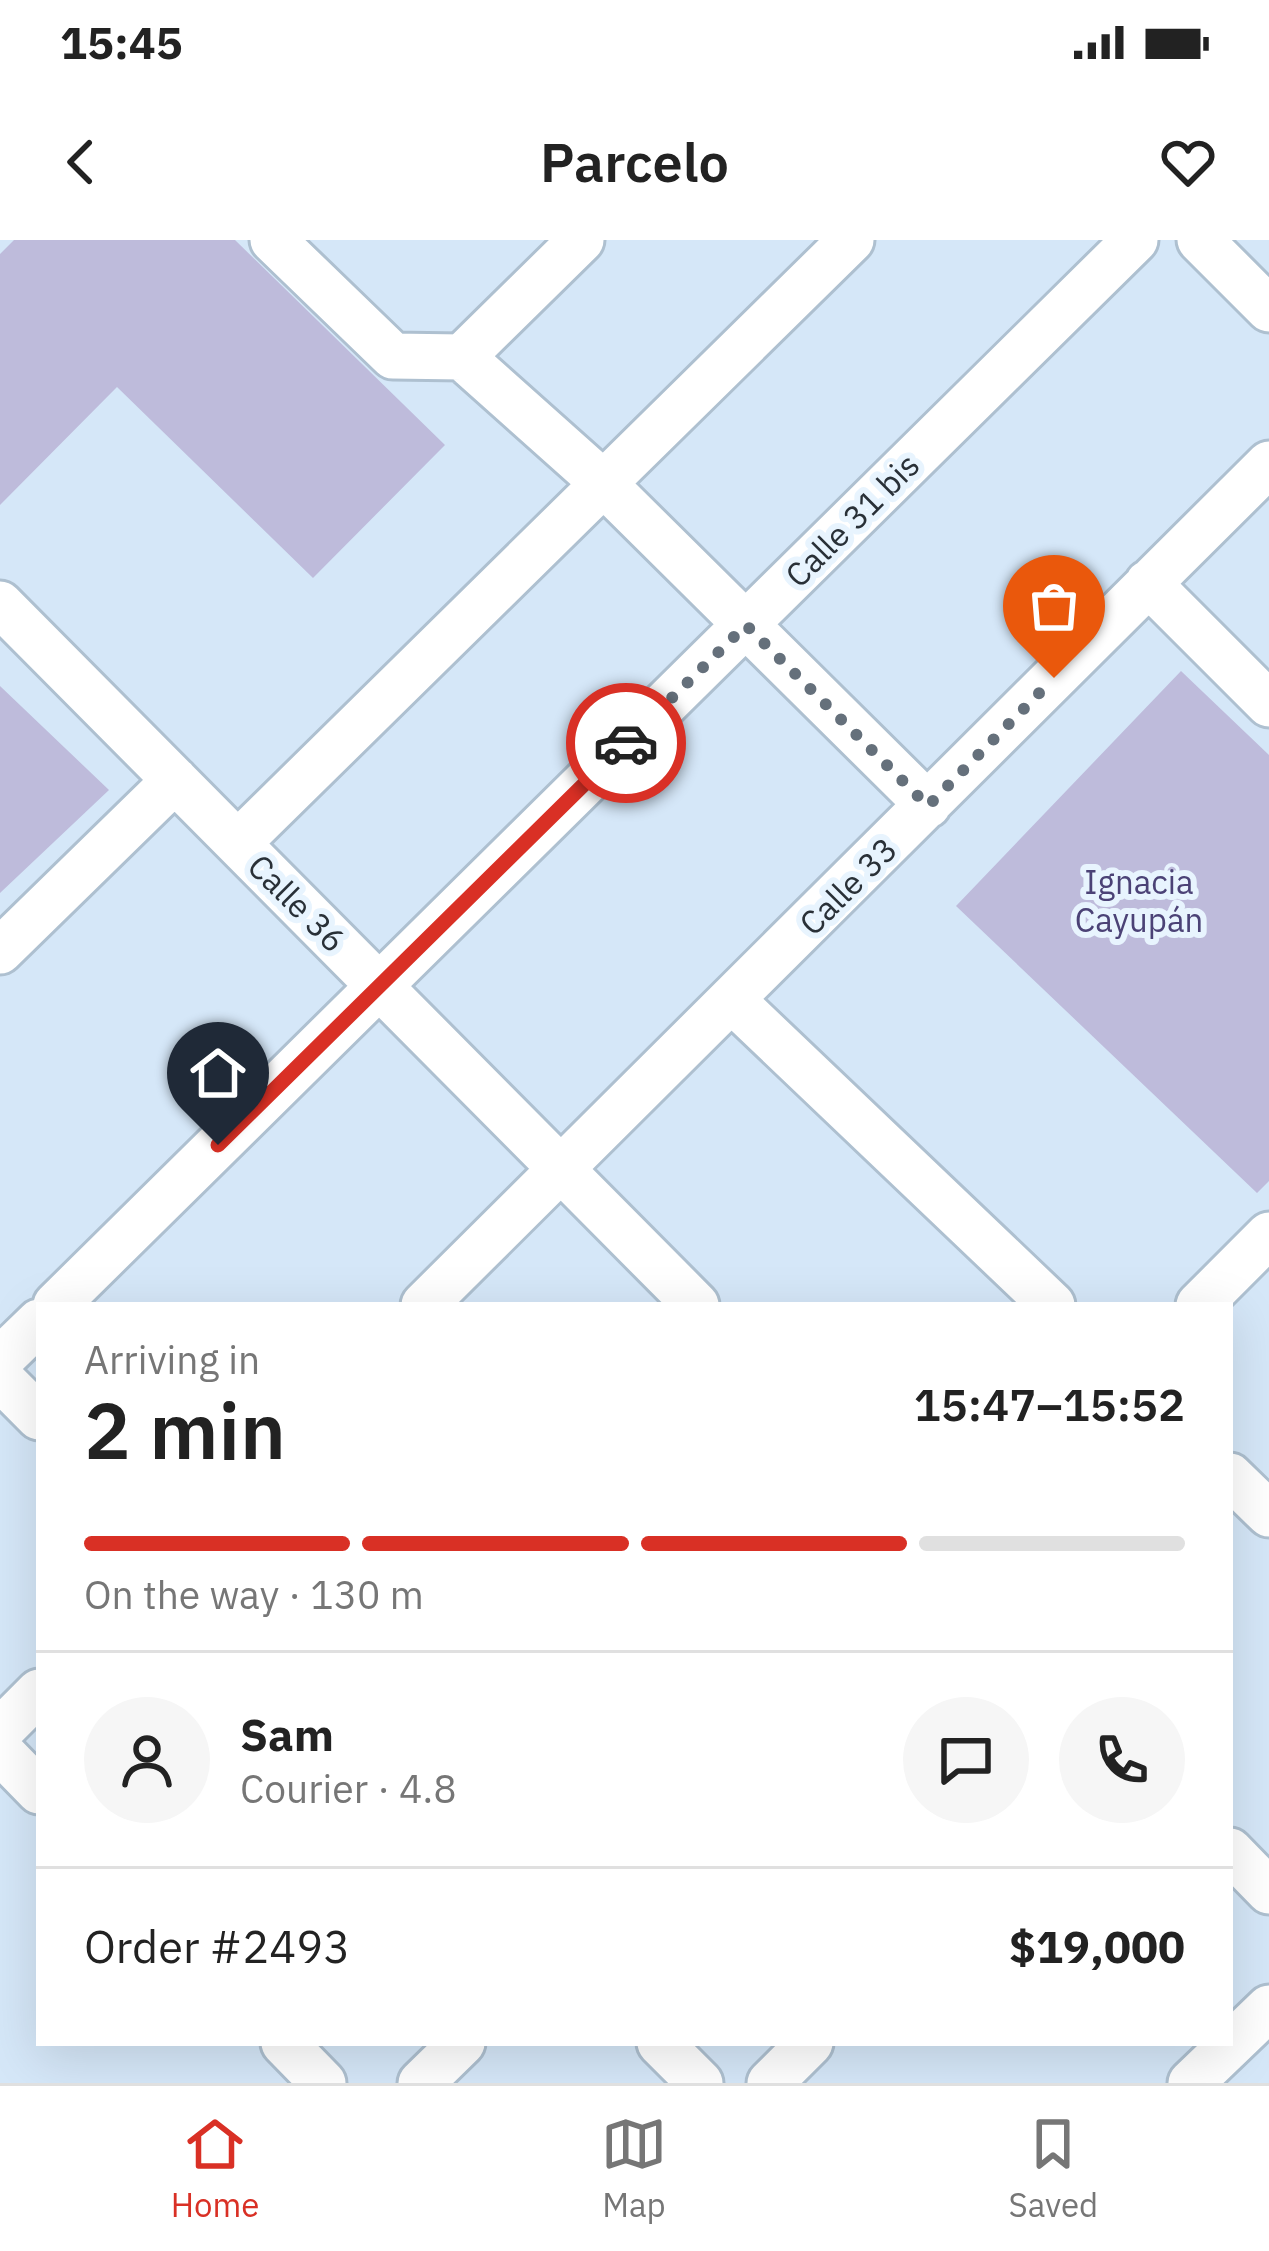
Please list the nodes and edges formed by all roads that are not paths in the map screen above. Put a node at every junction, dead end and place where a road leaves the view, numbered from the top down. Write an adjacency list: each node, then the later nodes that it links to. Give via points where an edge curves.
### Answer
1 (581, 240): 7 (street)
2 (851, 240): 9 (street)
3 (1135, 240): 12 (street, Calle 31 bis)
4 (1200, 240): 6 (street)
5 (275, 241): 7 (street, via 393,356)
6 (1269, 309)
7 (462, 358): 9 (street)
8 (1269, 464): 10 (street, Calle 33)
9 (602, 482): 12 (street); 16 (street)
10 (1148, 583): 13 (street); 15 (street, Calle 33)
11 (0, 604): 14 (street, Calle 36)
12 (746, 625): 15 (street); 18 (street, Calle 31 bis)
13 (1269, 704)
14 (175, 779): 16 (street, Calle 36); 17 (street)
15 (928, 806): 19 (street, Calle 33)
16 (238, 843): 18 (street, Calle 36)
17 (0, 951)
18 (380, 986): 20 (street, Calle 36); 22 (street, Calle 31 bis)
19 (733, 1001): 20 (street, Calle 33); 25 (street)
20 (561, 1168): 23 (street, Calle 33); 24 (street, Calle 36)
21 (1269, 1235): 26 (street)
22 (59, 1302)
23 (427, 1302)
24 (693, 1302)
25 (1049, 1302)
26 (1202, 1302)
27 (36, 1325): 28 (street)
28 (0, 1360)
29 (0, 1378): 30 (street)
30 (36, 1414)
31 (1233, 1479): 32 (street)
32 (1269, 1514)
33 (36, 1695): 34 (street)
34 (0, 1731)
35 (0, 1751): 36 (street)
36 (36, 1788)
37 (1233, 1854): 38 (street)
38 (1269, 1891)
39 (1269, 2008): 40 (street)
40 (1233, 2043)
41 (287, 2046): 46 (street)
42 (459, 2046): 47 (street)
43 (663, 2046): 48 (street)
44 (807, 2046): 49 (street)
45 (1229, 2046): 50 (street)
46 (323, 2083)
47 (421, 2083)
48 (700, 2083)
49 (770, 2083)
50 (1191, 2083)

